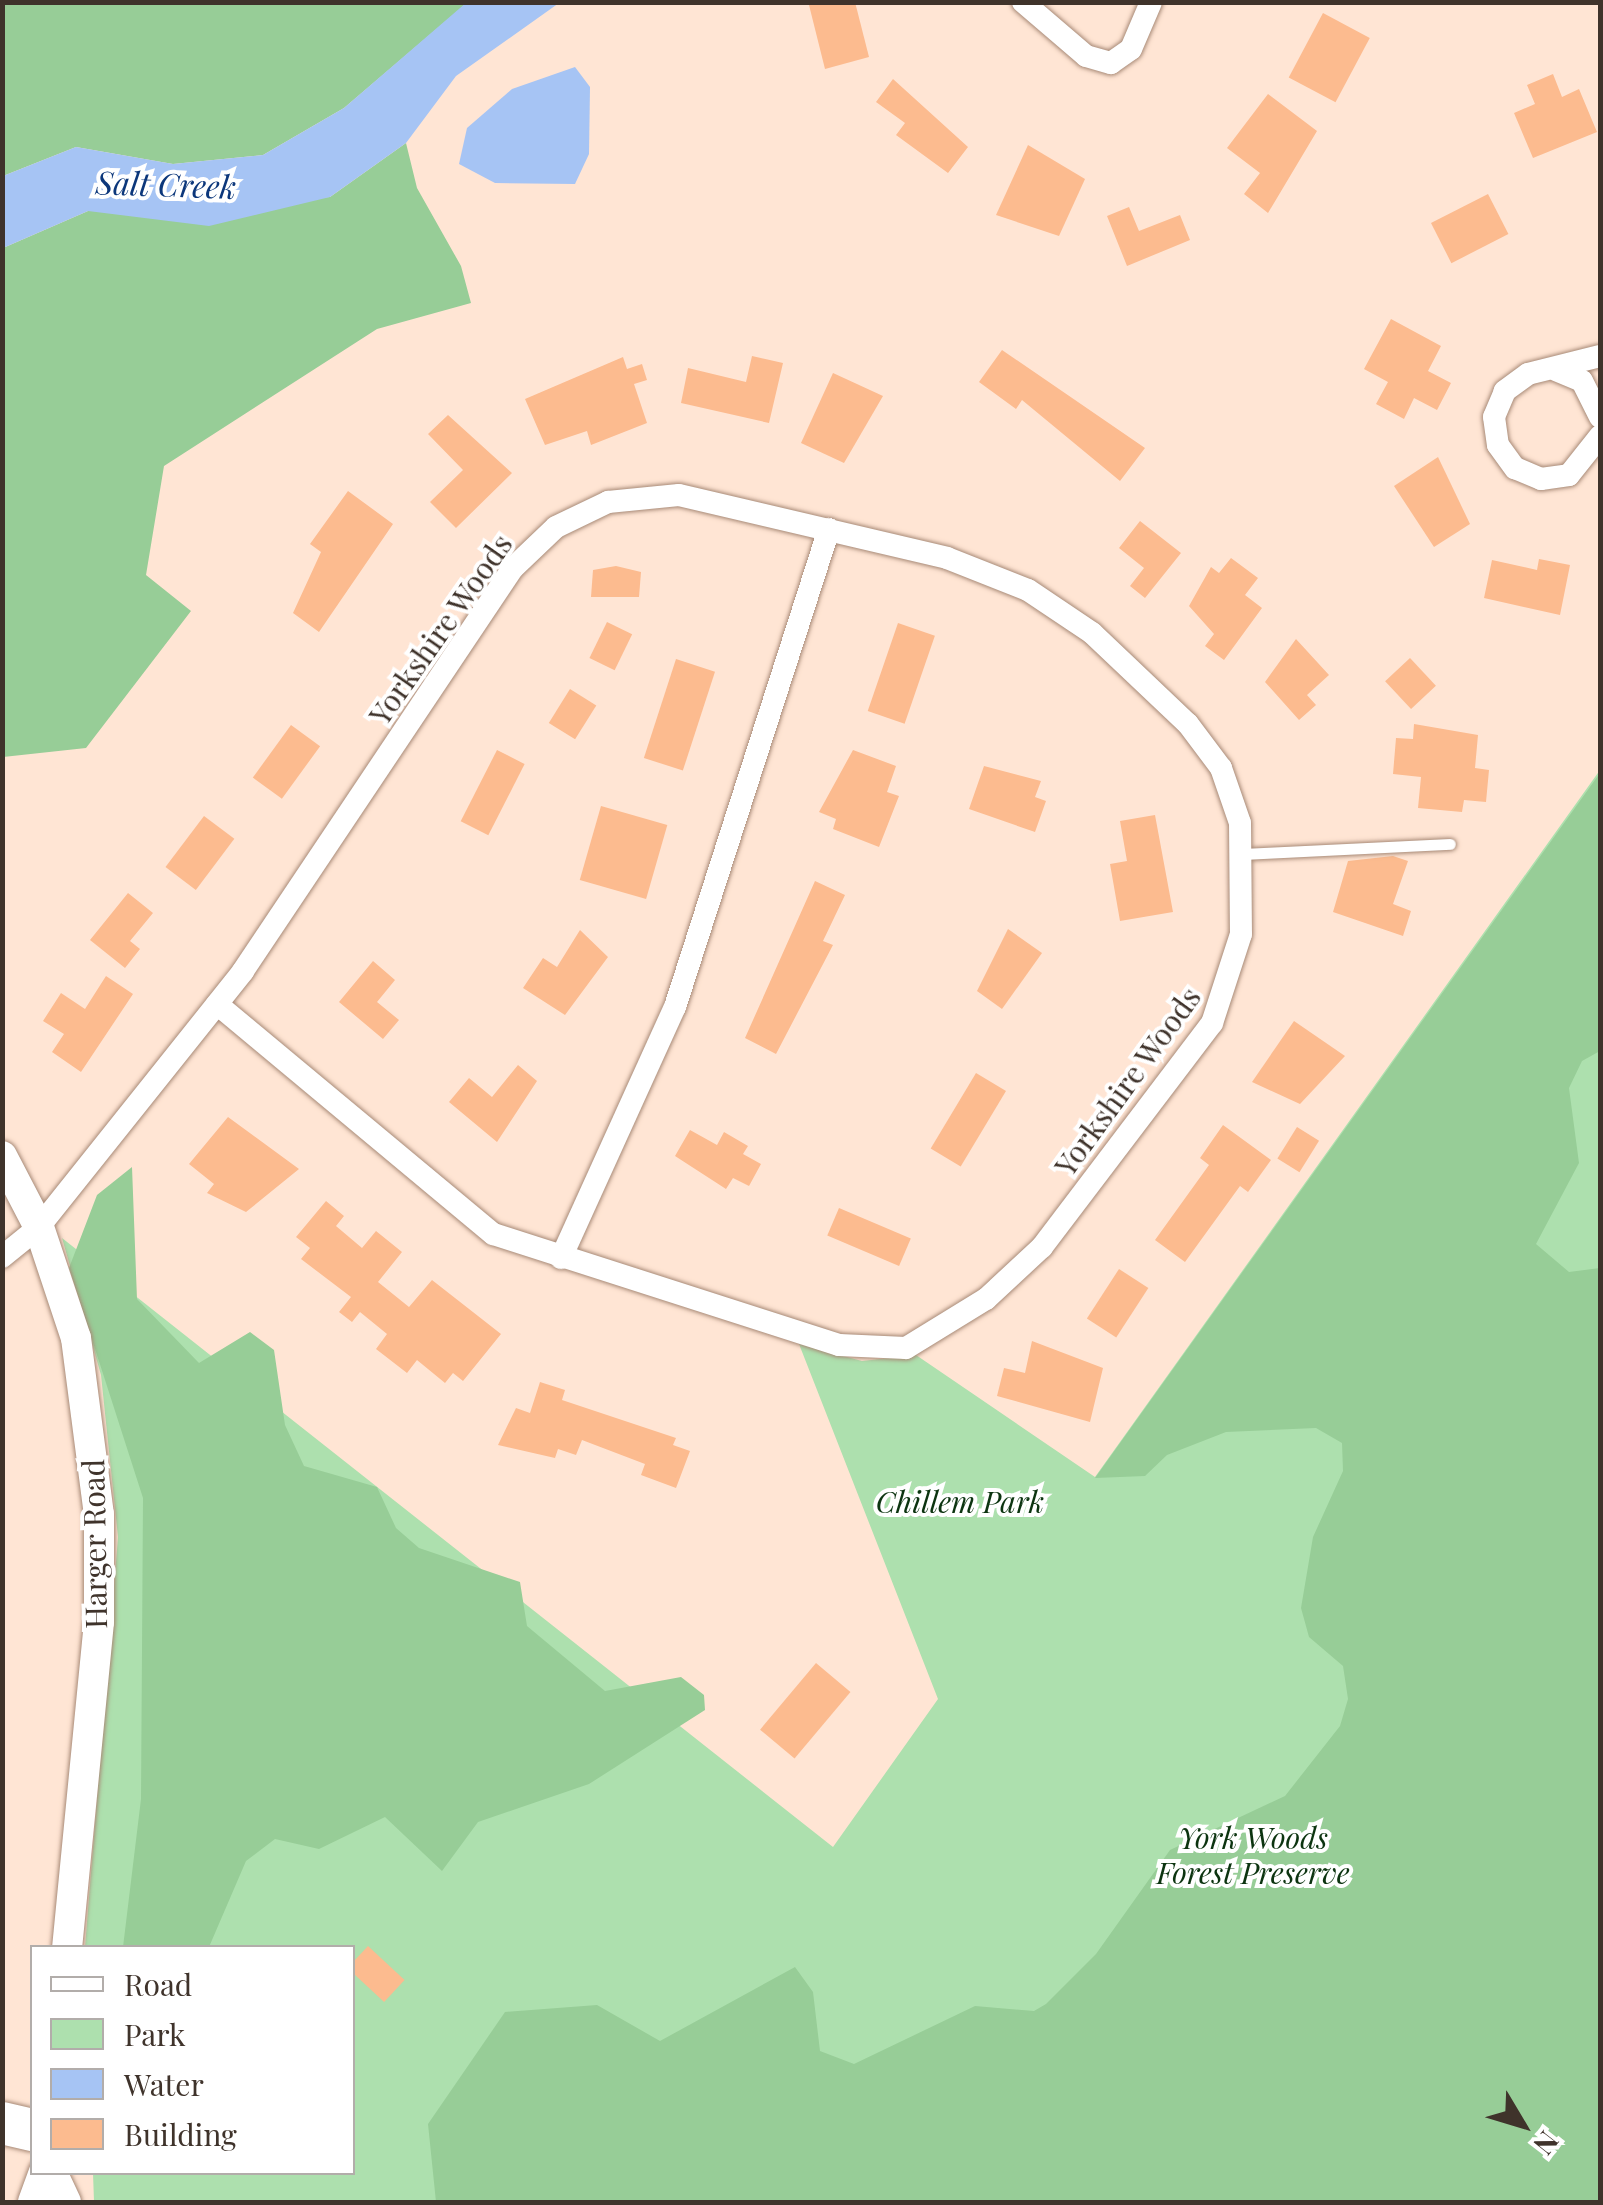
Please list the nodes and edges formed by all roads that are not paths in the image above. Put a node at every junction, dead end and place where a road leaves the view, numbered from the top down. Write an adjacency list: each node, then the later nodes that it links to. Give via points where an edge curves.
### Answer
1 (1023, 2): 2 (street, via 1086,56 1111,62 1131,49)
2 (1150, 2)
3 (1600, 356): 4 (street)
4 (1556, 370): 5 (street, via 1582,381); 6 (street, via 1528,374 1505,391 1494,417 1498,445 1514,468 1541,478 1569,475)
5 (1600, 417)
6 (1600, 436)
7 (829, 528): 9 (street, Yorkshire Woods, via 947,558 1064,610 1207,747 1231,792); 10 (street, Yorkshire Woods, via 679,495 608,502 556,526 513,568); 14 (street, via 675,1006)
8 (1450, 844): 9 (lane)
9 (1243, 854): 14 (street, Yorkshire Woods, via 1236,965 1212,1023 1042,1247 932,1338 906,1348 839,1345)
10 (218, 1004): 12 (street, Yorkshire Woods); 14 (street, Yorkshire Woods, via 492,1234)
11 (2, 1156): 12 (street, Harger Road)
12 (39, 1227): 13 (street, Yorkshire Woods); 15 (street, Harger Road, via 86,1382 99,1514 99,1622)
13 (2, 1257)
14 (561, 1258)
15 (67, 1945)
16 (2, 2122): 17 (highway)
17 (30, 2129)
18 (43, 2175): 20 (street)
19 (53, 2175): 21 (street)
20 (33, 2202)
21 (66, 2202)

